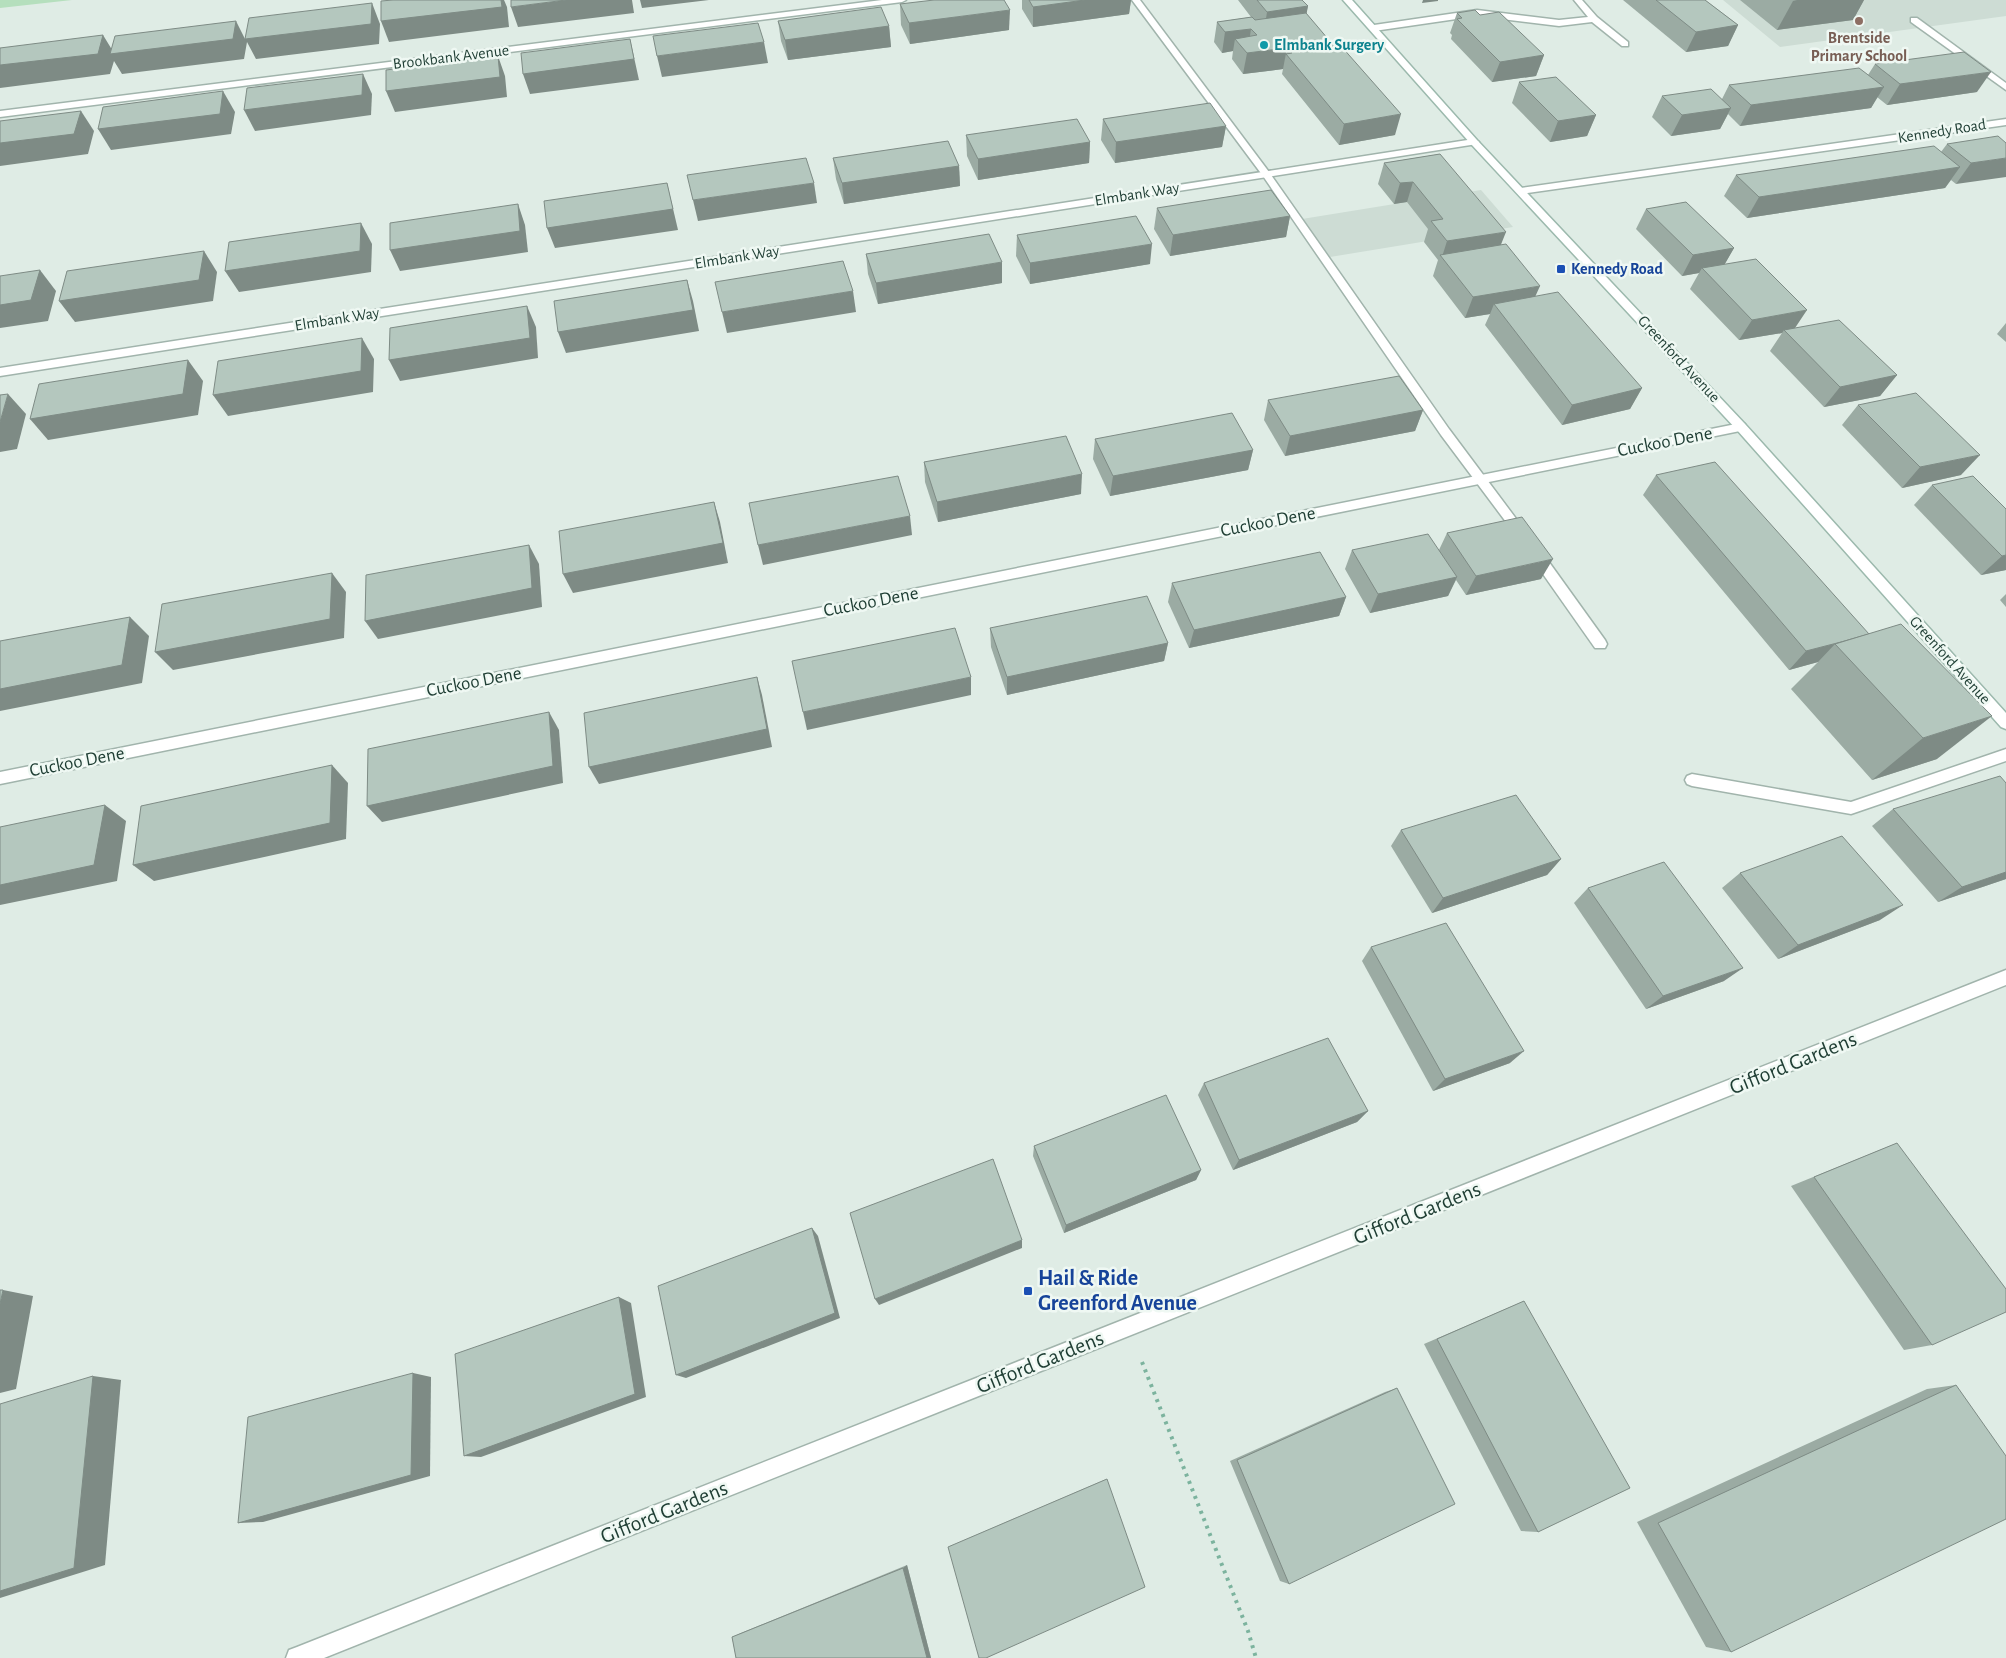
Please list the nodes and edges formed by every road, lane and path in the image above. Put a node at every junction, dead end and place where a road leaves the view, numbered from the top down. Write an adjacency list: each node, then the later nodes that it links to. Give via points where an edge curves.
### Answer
1 (902, 0): 10 (street, Brookbank Avenue)
2 (1136, 0): 13 (street)
3 (1347, 0): 7 (street, Greenford Avenue)
4 (1578, 0): 5 (street)
5 (1594, 19): 7 (street, via 1559,23 1477,13); 8 (street)
6 (1914, 20): 9 (street)
7 (1374, 28): 12 (street, Greenford Avenue)
8 (1625, 44)
9 (2006, 87)
10 (0, 114)
11 (2006, 122): 14 (street, Kennedy Road)
12 (1474, 142): 13 (street, Elmbank Way); 14 (street, Greenford Avenue)
13 (1266, 174): 15 (street, Elmbank Way); 17 (street)
14 (1521, 191): 16 (street, Greenford Avenue)
15 (0, 372)
16 (1741, 426): 17 (street, Cuckoo Dene); 19 (street, Greenford Avenue)
17 (1481, 479): 18 (street); 21 (street, Cuckoo Dene)
18 (1600, 644)
19 (2006, 722)
20 (2006, 755): 22 (street, via 1851,808)
21 (0, 778)
22 (1692, 780)
23 (2006, 977): 24 (street, Gifford Gardens)
24 (1128, 1327): 25 (street, Gifford Gardens); 26 (path)
25 (297, 1658)
26 (1256, 1658)

